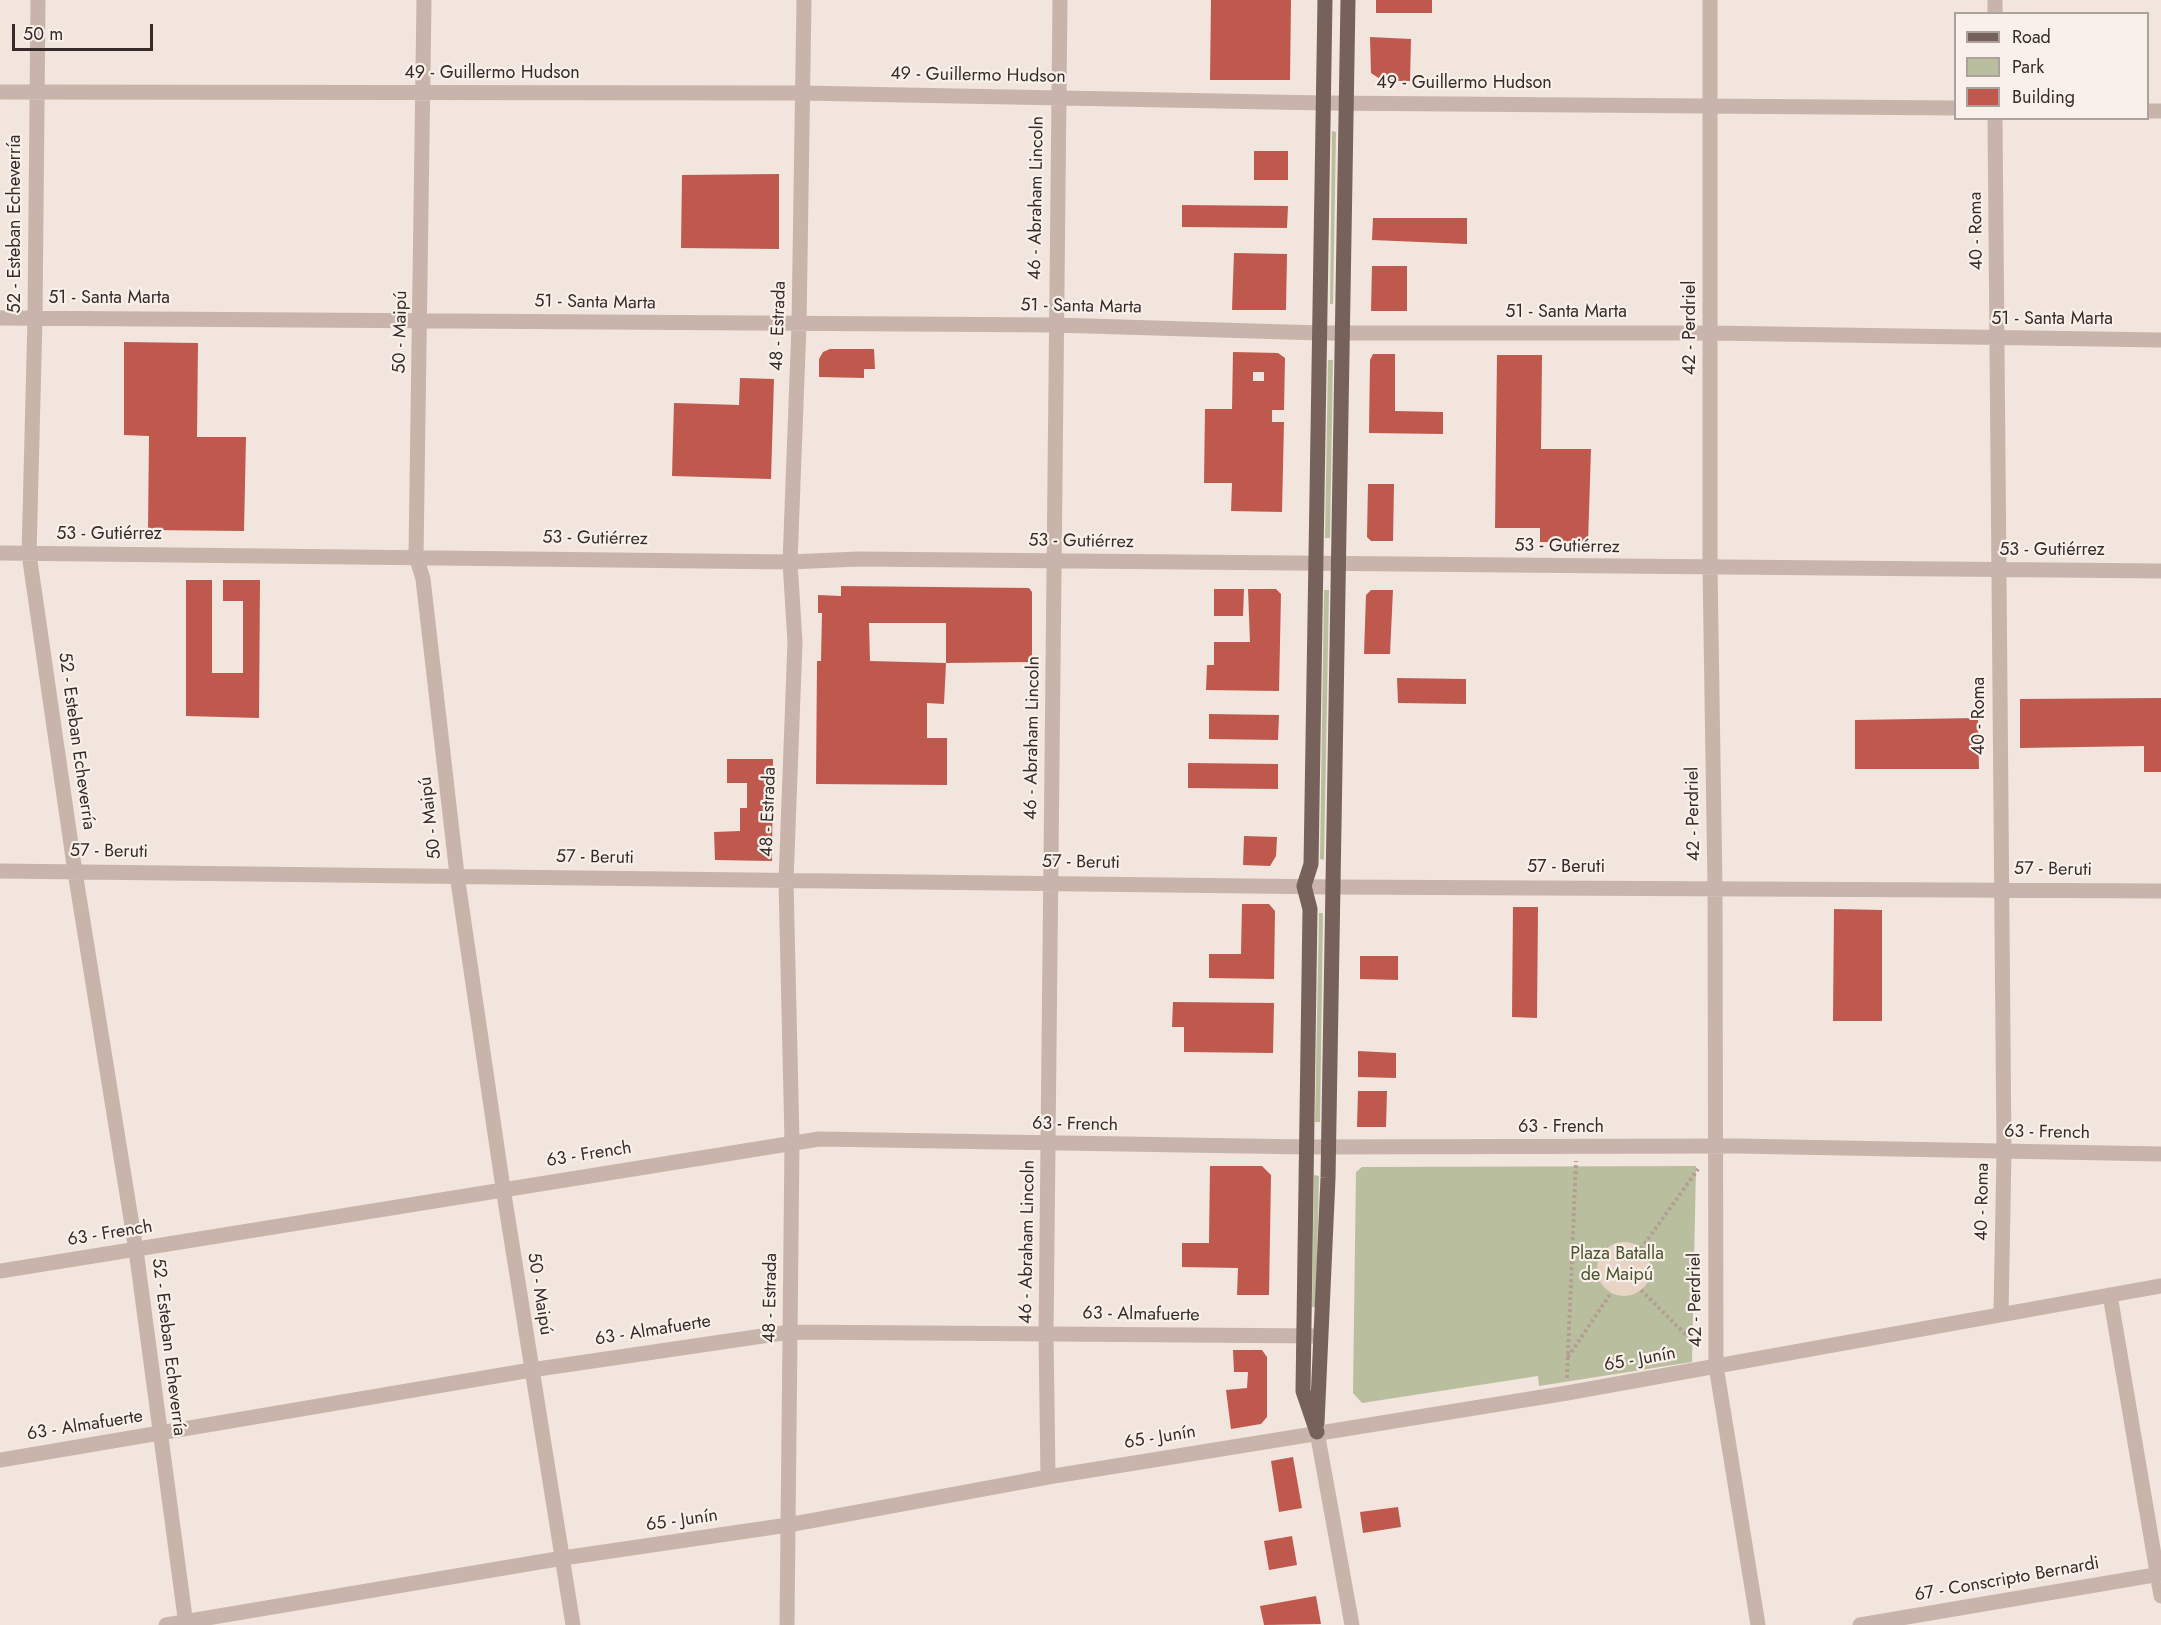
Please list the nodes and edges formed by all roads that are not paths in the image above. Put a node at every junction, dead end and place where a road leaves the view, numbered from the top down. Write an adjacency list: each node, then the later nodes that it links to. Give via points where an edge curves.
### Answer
1 (38, 0): 9 (street, 52 - Esteban Echeverría)
2 (424, 0): 10 (street, 50 - Maipú)
3 (804, 0): 11 (street, 48 - Estrada)
4 (1060, 0): 12 (street, 46 - Abraham Lincoln)
5 (1325, 0): 13 (main road)
6 (1348, 0): 14 (main road)
7 (1710, 0): 15 (street, 42 - Perdriel)
8 (0, 92): 9 (street, 49 - Guillermo Hudson)
9 (36, 92): 10 (street, 49 - Guillermo Hudson); 19 (street, 52 - Esteban Echeverría)
10 (422, 93): 11 (street, 49 - Guillermo Hudson); 20 (street, 50 - Maipú)
11 (801, 93): 12 (street, 49 - Guillermo Hudson); 21 (street, 48 - Estrada)
12 (1058, 97): 13 (street, 49 - Guillermo Hudson); 22 (street, 46 - Abraham Lincoln)
13 (1324, 103): 14 (street, 49 - Guillermo Hudson); 24 (main road)
14 (1346, 103): 15 (street, 49 - Guillermo Hudson); 23 (main road)
15 (1710, 105): 16 (street, 49 - Guillermo Hudson); 25 (street, 42 - Perdriel)
16 (1954, 108)
17 (1995, 120): 26 (street, 40 - Roma)
18 (0, 318): 19 (street, 51 - Santa Marta)
19 (36, 319): 20 (street, 51 - Santa Marta); 29 (street, 52 - Esteban Echeverría)
20 (421, 320): 21 (street, 51 - Santa Marta); 30 (street, 50 - Maipú)
21 (800, 325): 22 (street, 51 - Santa Marta); 31 (street, 48 - Estrada)
22 (1055, 325): 24 (street, 51 - Santa Marta); 32 (street, 46 - Abraham Lincoln)
23 (1342, 332): 24 (street, 51 - Santa Marta); 25 (street, 51 - Santa Marta); 34 (main road)
24 (1320, 333): 33 (main road)
25 (1710, 333): 26 (street, 51 - Santa Marta); 35 (street, 42 - Perdriel)
26 (1997, 339): 27 (street, 51 - Santa Marta); 36 (street, 40 - Roma)
27 (2161, 340)
28 (0, 553): 29 (street, 53 - Gutiérrez)
29 (29, 554): 30 (street, 53 - Gutiérrez); 39 (street, 52 - Esteban Echeverría)
30 (416, 556): 31 (street, 53 - Gutiérrez); 40 (street, 50 - Maipú, via 423,579)
31 (790, 562): 32 (street, 53 - Gutiérrez); 41 (street, 48 - Estrada, via 795,642)
32 (1054, 562): 33 (street, 53 - Gutiérrez); 42 (street, 46 - Abraham Lincoln)
33 (1316, 564): 34 (street, 53 - Gutiérrez); 43 (main road, via 1311,864)
34 (1338, 564): 35 (street, 53 - Gutiérrez); 44 (main road)
35 (1710, 568): 36 (street, 53 - Gutiérrez); 45 (street, 42 - Perdriel)
36 (1999, 570): 37 (street, 53 - Gutiérrez); 46 (street, 40 - Roma)
37 (2161, 571)
38 (0, 871): 39 (street, 57 - Beruti)
39 (75, 872): 40 (street, 57 - Beruti); 56 (street, 52 - Esteban Echeverría)
40 (457, 876): 41 (street, 57 - Beruti); 55 (street, 50 - Maipú)
41 (786, 881): 42 (street, 57 - Beruti); 48 (street, 48 - Estrada)
42 (1050, 882): 43 (street, 57 - Beruti); 49 (street, 46 - Abraham Lincoln)
43 (1304, 886): 44 (street, 57 - Beruti); 50 (main road, via 1310,909)
44 (1333, 887): 45 (street, 57 - Beruti); 51 (main road)
45 (1715, 887): 46 (street, 57 - Beruti); 52 (street, 42 - Perdriel)
46 (2000, 889): 47 (street, 57 - Beruti); 53 (street, 40 - Roma)
47 (2161, 891)
48 (792, 1142): 49 (street, 63 - French, via 819,1139); 55 (street, 63 - French); 61 (street, 48 - Estrada)
49 (1050, 1144): 50 (street, 63 - French); 62 (street, 46 - Abraham Lincoln)
50 (1306, 1147): 51 (street, 63 - French); 63 (main road)
51 (1328, 1147): 52 (street, 63 - French); 64 (main road)
52 (1714, 1147): 53 (street, 63 - French); 65 (street, 42 - Perdriel)
53 (2004, 1152): 54 (street, 63 - French); 60 (street, 40 - Roma)
54 (2161, 1154)
55 (503, 1188): 56 (street, 63 - French); 66 (street, 50 - Maipú)
56 (136, 1250): 57 (street, 63 - French); 68 (street, 52 - Esteban Echeverría)
57 (0, 1271)
58 (2161, 1286): 59 (street, 65 - Junín)
59 (2110, 1295): 60 (street, 65 - Junín); 73 (street)
60 (2001, 1314): 65 (street, 65 - Junín)
61 (790, 1332): 62 (street, 63 - Almafuerte); 66 (street, 63 - Almafuerte); 71 (street, 48 - Estrada)
62 (1046, 1334): 63 (street, 63 - Almafuerte); 70 (street, 46 - Abraham Lincoln)
63 (1302, 1336): 64 (street, 63 - Almafuerte); 67 (main road, via 1303,1391)
64 (1320, 1336): 67 (main road)
65 (1716, 1366): 67 (street, 65 - Junín); 80 (street, 42 - Perdriel)
66 (531, 1370): 68 (street, 63 - Almafuerte); 72 (street, 50 - Maipú)
67 (1317, 1432): 70 (street, 65 - Junín); 79 (street)
68 (159, 1433): 69 (street, 63 - Almafuerte); 75 (street, 52 - Esteban Echeverría)
69 (0, 1460)
70 (1048, 1477): 71 (street, 65 - Junín)
71 (788, 1525): 72 (street, 65 - Junín); 78 (street, 48 - Estrada)
72 (563, 1558): 75 (street, 65 - Junín); 77 (street, 50 - Maipú)
73 (2159, 1575): 74 (street); 81 (street, 67 - Conscripto Bernardi)
74 (2161, 1596)
75 (186, 1623): 76 (street, 65 - Junín)
76 (165, 1625)
77 (573, 1625)
78 (787, 1625)
79 (1352, 1625)
80 (1758, 1625)
81 (1860, 1625)

